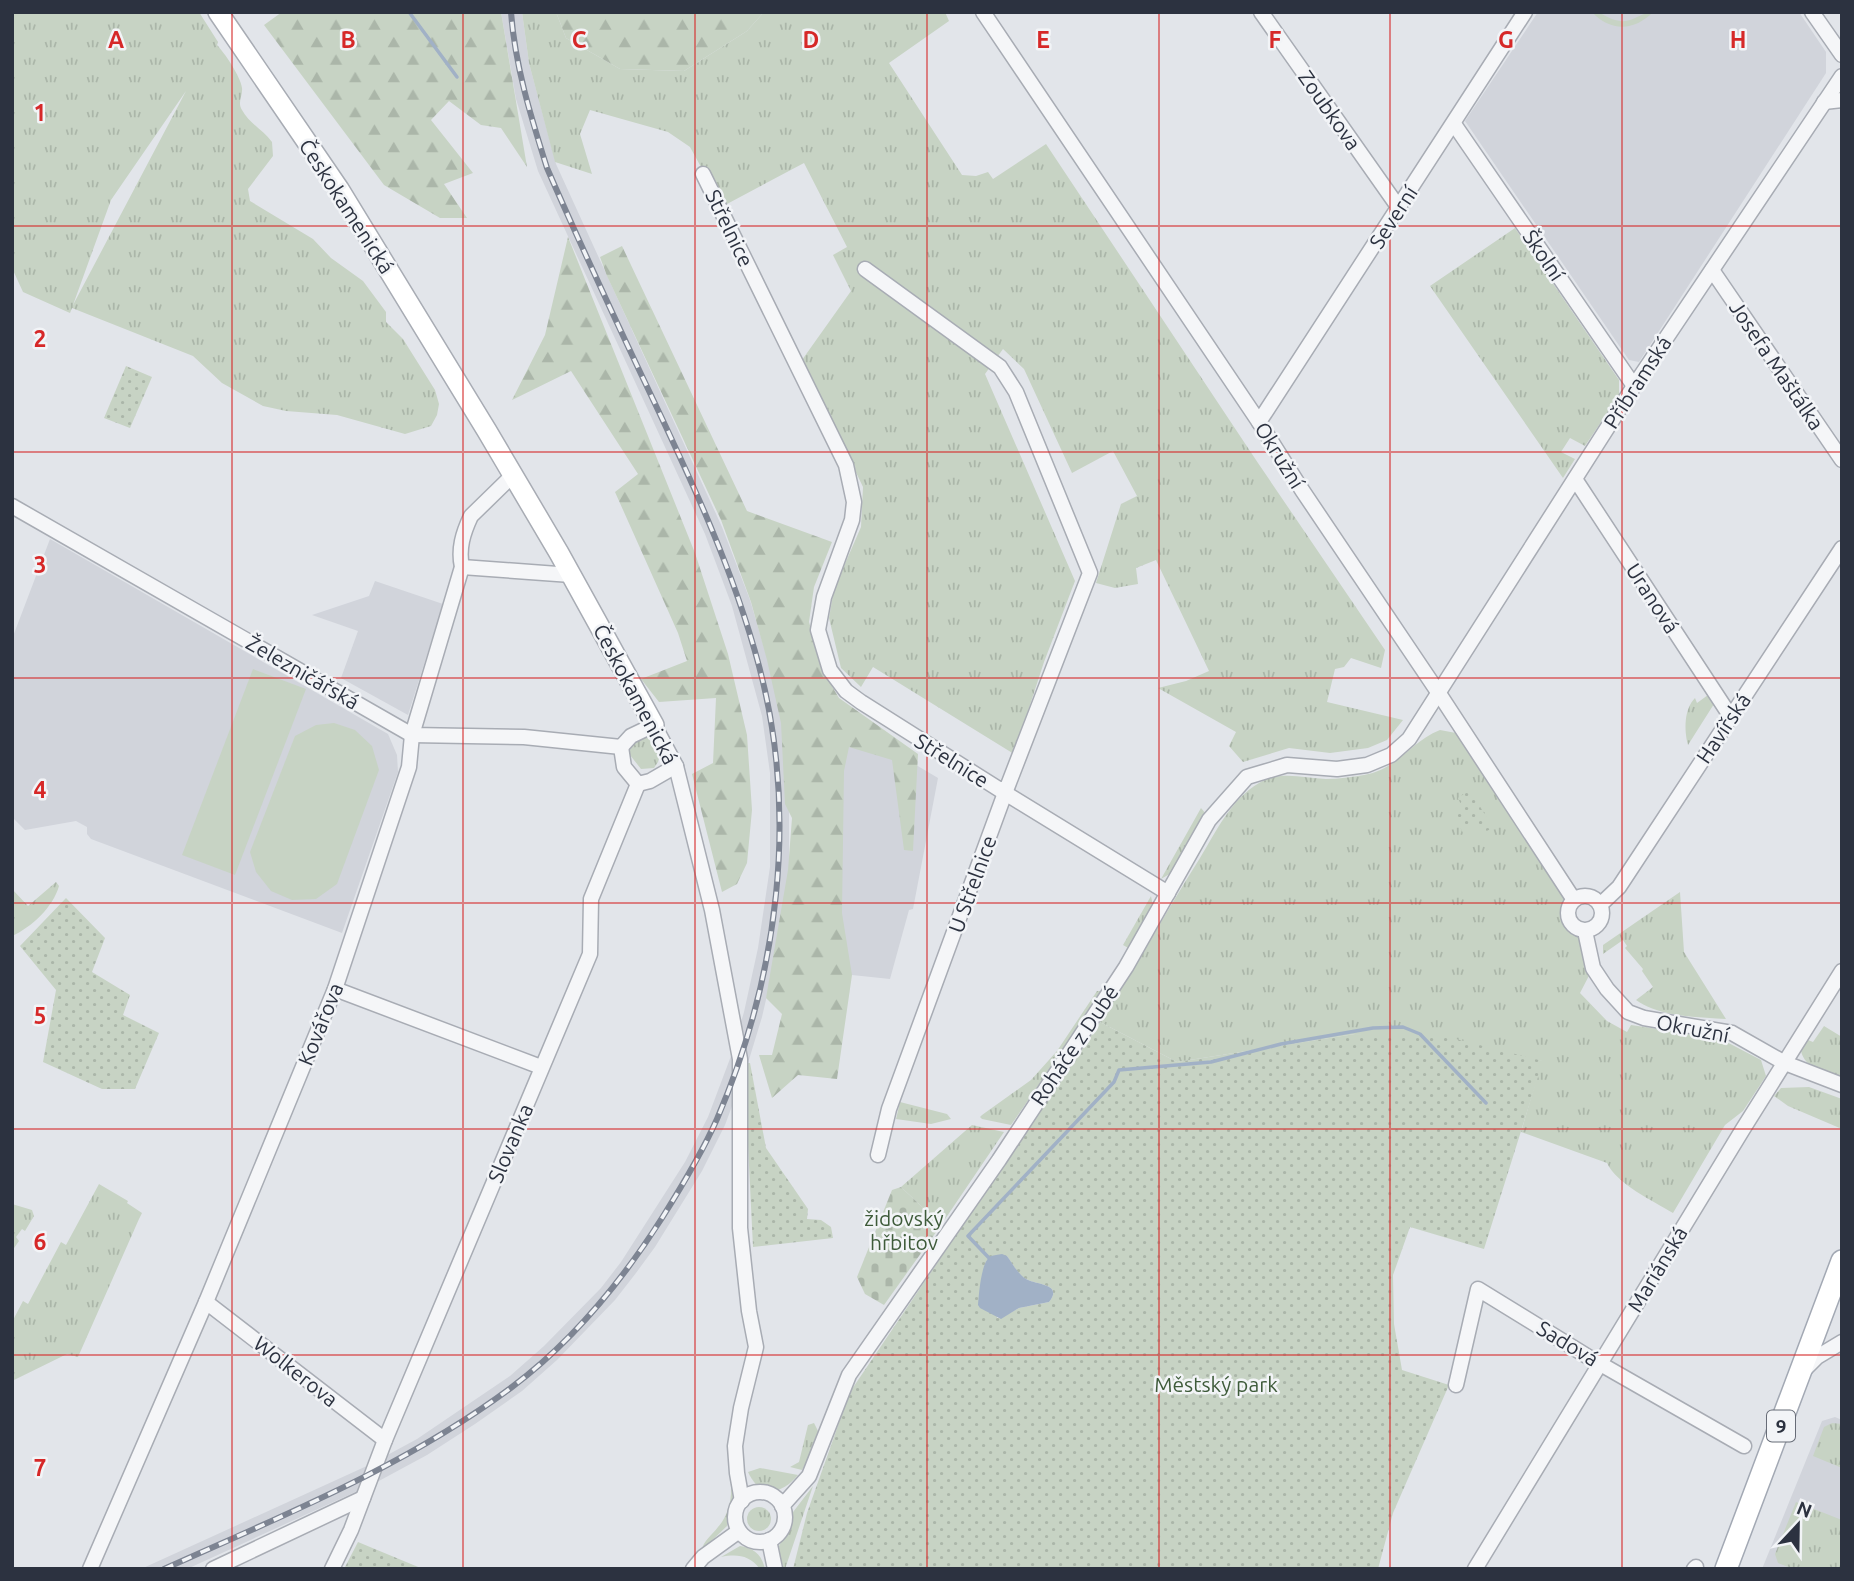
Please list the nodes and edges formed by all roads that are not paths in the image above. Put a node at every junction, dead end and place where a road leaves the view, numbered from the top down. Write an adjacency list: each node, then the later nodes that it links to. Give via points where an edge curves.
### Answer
1 (218, 12): 18 (street, Českokamenická, via 339,189)
2 (983, 12): 16 (street, Okružní)
3 (1261, 12): 12 (street, Zoubkova)
4 (1525, 12): 10 (street, Severní)
5 (1812, 12): 6 (street)
6 (1842, 55)
7 (1842, 76): 9 (street, Příbramská)
8 (1842, 100): 9 (street)
9 (1824, 102): 14 (street, Příbramská)
10 (1454, 124): 12 (street, Severní); 15 (street, Školní)
11 (703, 174): 33 (street, Střelnice, via 850,478 852,520 824,597 818,630 830,670 861,702)
12 (1399, 208): 16 (street, Severní)
13 (864, 269): 33 (street, Střelnice, via 1000,367 1016,392 1090,573)
14 (1712, 270): 15 (street, Příbramská); 17 (street, Josefa Maštálka)
15 (1634, 386): 19 (street, Příbramská)
16 (1259, 422): 26 (street, Okružní)
17 (1842, 460)
18 (512, 476): 24 (street, Kovářova, via 471,516 460,548); 25 (street, Českokamenická)
19 (1576, 478): 26 (street, Příbramská); 27 (street, Uranová)
20 (12, 506): 22 (street, Železničářská)
21 (12, 517): 22 (street)
22 (33, 518): 29 (street, Železničářská)
23 (1842, 548): 27 (street, Havířská)
24 (462, 567): 25 (street); 29 (street, Kovářova)
25 (571, 575): 28 (street, Českokamenická)
26 (1438, 692): 34 (street, Roháče z Dubé, via 1424,719 1391,755 1367,765 1337,769 1287,765 1247,777 1209,820); 35 (street, Okružní)
27 (1731, 717): 36 (street, Havířská, via 1619,887)
28 (654, 725): 30 (street, via 631,736); 31 (street, Českokamenická)
29 (412, 735): 30 (street, Železničářská, via 524,737); 39 (street, Kovářova, via 409,768)
30 (621, 747): 32 (street, via 624,767)
31 (676, 766): 32 (street); 52 (street, Českokamenická, via 712,910 740,1059 740,1228 756,1347 741,1408)
32 (638, 784): 41 (street, Slovanka, via 591,899 590,954)
33 (1006, 793): 34 (street); 43 (street, U Střelnice, via 889,1109)
34 (1168, 893): 56 (street, Roháče z Dubé, via 1126,967 999,1160 849,1374 809,1476)
35 (1574, 900): 36 (street, via 1591,897); 37 (street, Okružní, via 1568,919)
36 (1600, 905): 37 (street, via 1601,919)
37 (1585, 931): 40 (street, Okružní, via 1593,968 1628,1012 1731,1033)
38 (1842, 971): 40 (street, Mariánská)
39 (335, 989): 41 (street); 45 (street, Kovářova)
40 (1785, 1063): 42 (street, Okružní); 47 (street, Mariánská)
41 (541, 1067): 50 (street, Slovanka)
42 (1842, 1085)
43 (878, 1155)
44 (1842, 1261): 48 (main road, 9)
45 (206, 1302): 50 (street, Wolkerova); 59 (street, Kovářova)
46 (1842, 1342): 48 (street, via 1817,1357)
47 (1600, 1363): 49 (street, Sadová, via 1478,1289); 51 (street, Sadová); 64 (street, Mariánská)
48 (1801, 1374): 65 (main road, 9)
49 (1456, 1385)
50 (385, 1440): 54 (street, Slovanka)
51 (1744, 1446)
52 (737, 1474): 53 (street); 55 (street, Českokamenická)
53 (758, 1493): 55 (street); 56 (street, via 773,1496)
54 (363, 1498): 60 (street); 61 (street, Slovanka)
55 (742, 1501): 57 (street, via 736,1515)
56 (782, 1506): 58 (street, Roháče z Dubé, via 784,1525)
57 (739, 1531): 58 (street, via 753,1541); 62 (street)
58 (769, 1540): 63 (street)
59 (90, 1569)
60 (213, 1569)
61 (332, 1569)
62 (693, 1569)
63 (775, 1569)
64 (1475, 1569)
65 (1726, 1569)

